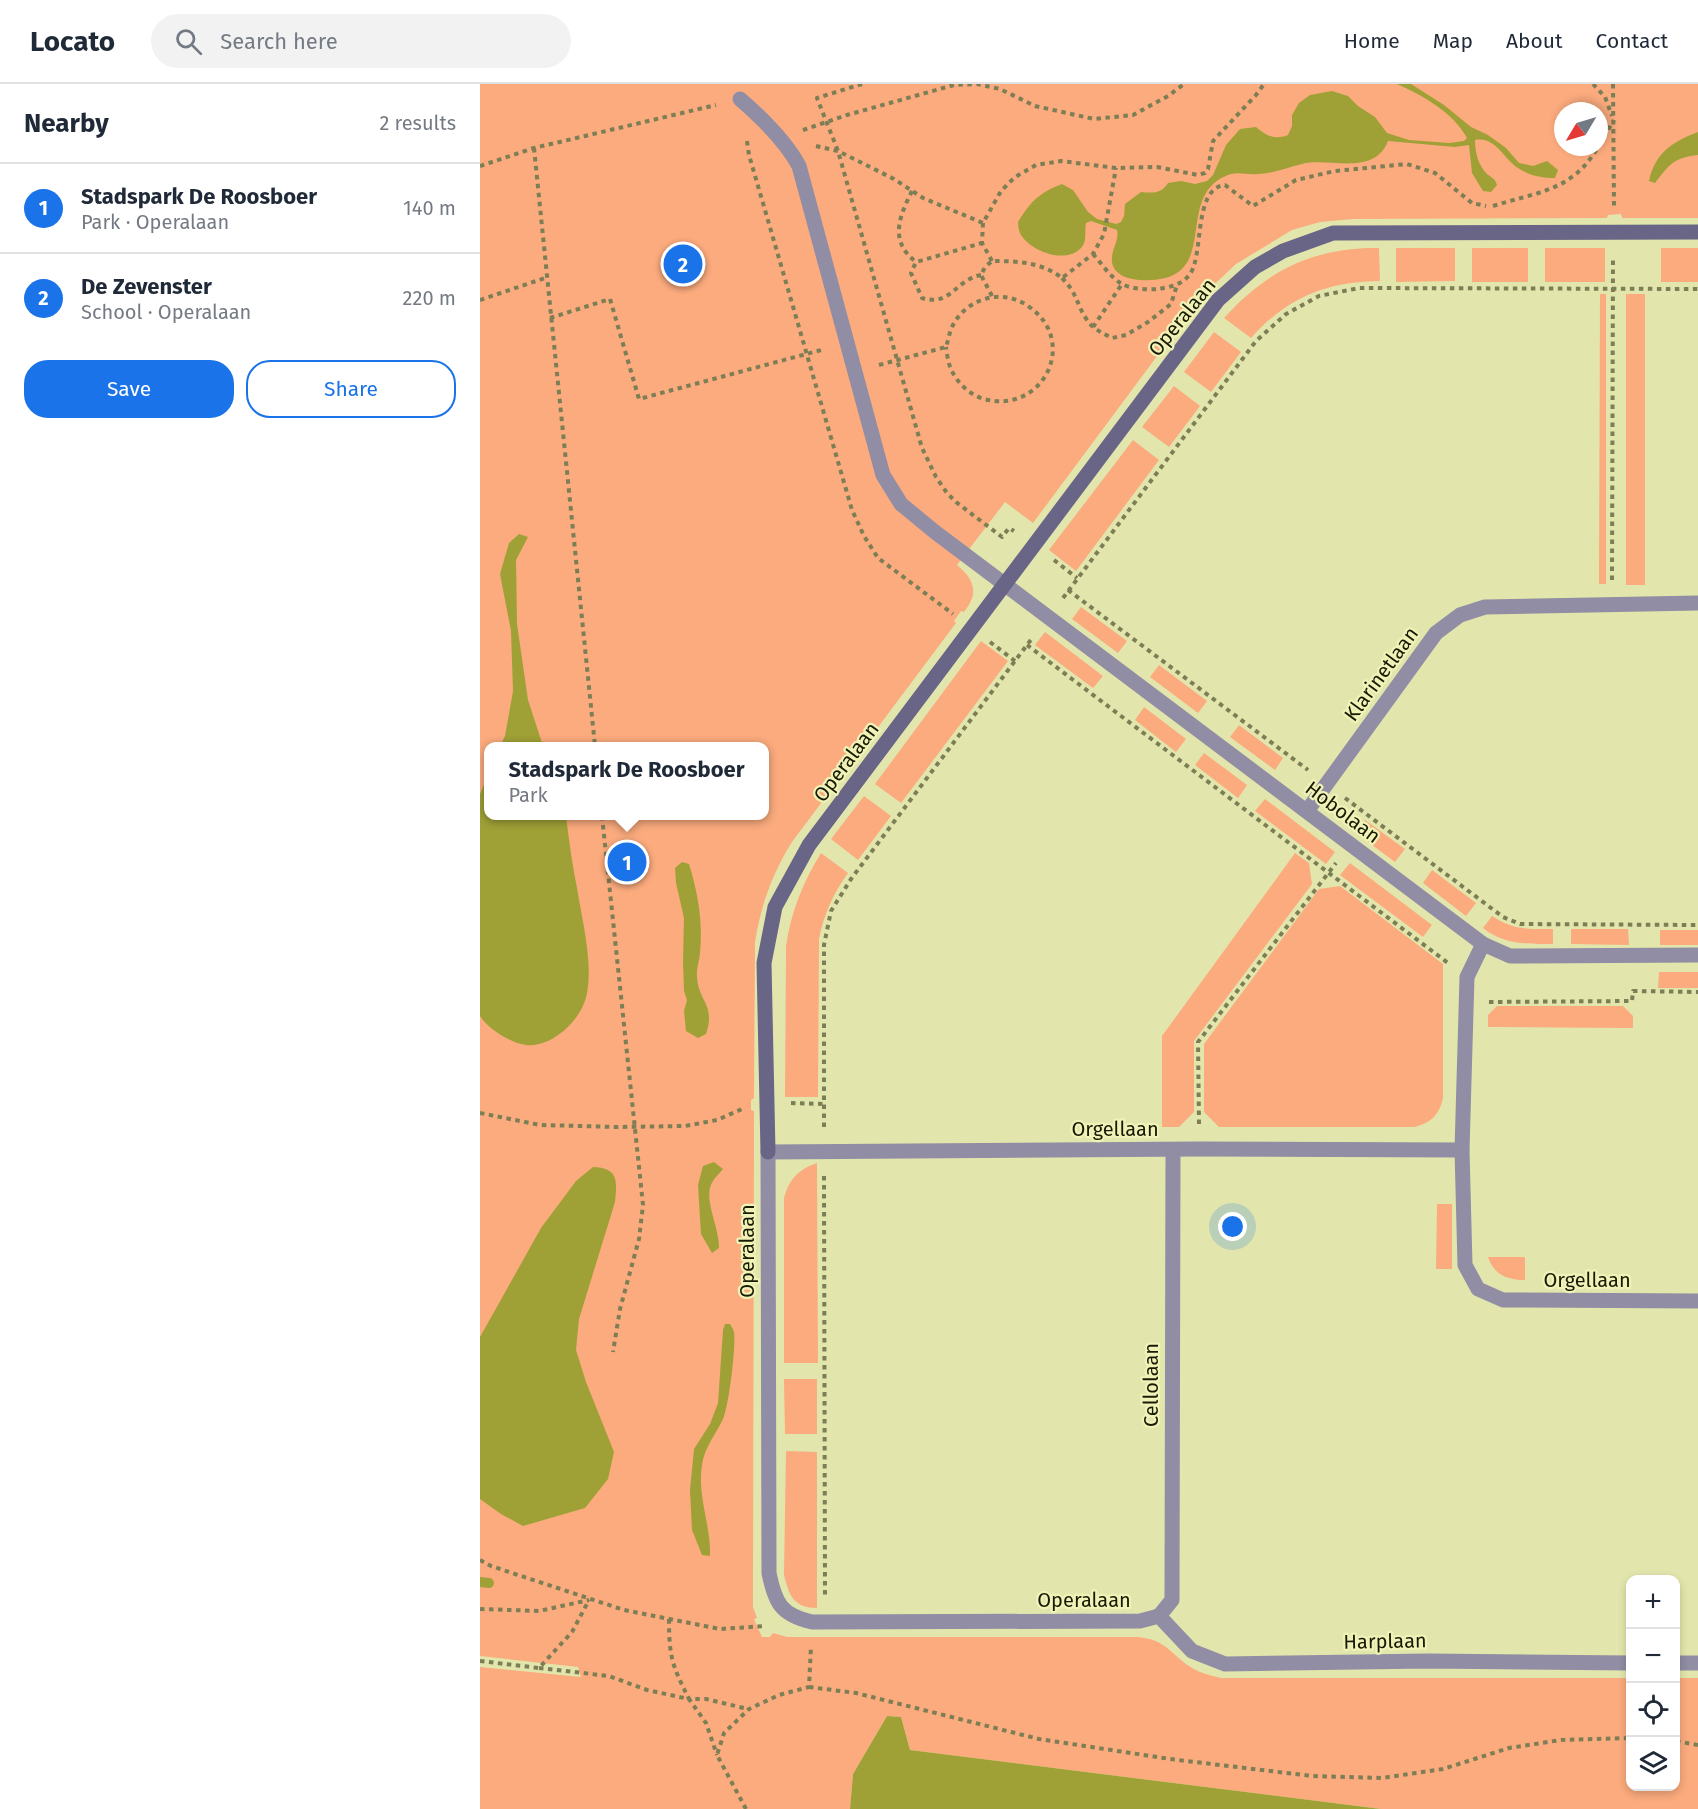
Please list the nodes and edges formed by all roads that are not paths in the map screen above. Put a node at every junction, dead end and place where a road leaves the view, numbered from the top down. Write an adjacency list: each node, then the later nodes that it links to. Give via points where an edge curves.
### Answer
1 (740, 99): 3 (street, via 780,139 799,166 883,475 891,490 901,504 935,532)
2 (1698, 232): 3 (street, Operalaan, via 1333,233 1283,251 1255,267 1218,300)
3 (1004, 583): 5 (street, Hobolaan); 10 (street, Operalaan, via 809,845 775,907 764,963)
4 (1698, 603): 5 (street, Klarinetlaan, via 1485,607 1460,615 1436,633)
5 (1307, 811): 6 (street, Hobolaan)
6 (1483, 944): 7 (street, Hobolaan, via 1510,956); 9 (street, Orgellaan, via 1467,977)
7 (1698, 955)
8 (1173, 1150): 9 (street, Orgellaan); 10 (street, Orgellaan); 12 (street, Cellolaan, via 1172,1600)
9 (1462, 1150): 11 (street, Orgellaan, via 1465,1265 1478,1289 1503,1300)
10 (768, 1152): 12 (street, Operalaan, via 770,1573 774,1594 785,1611 796,1618 818,1622 1140,1621)
11 (1698, 1301)
12 (1159, 1616): 13 (street, Harplaan, via 1192,1651 1225,1664)
13 (1626, 1663)
14 (1680, 1663): 15 (street)
15 (1698, 1663)

